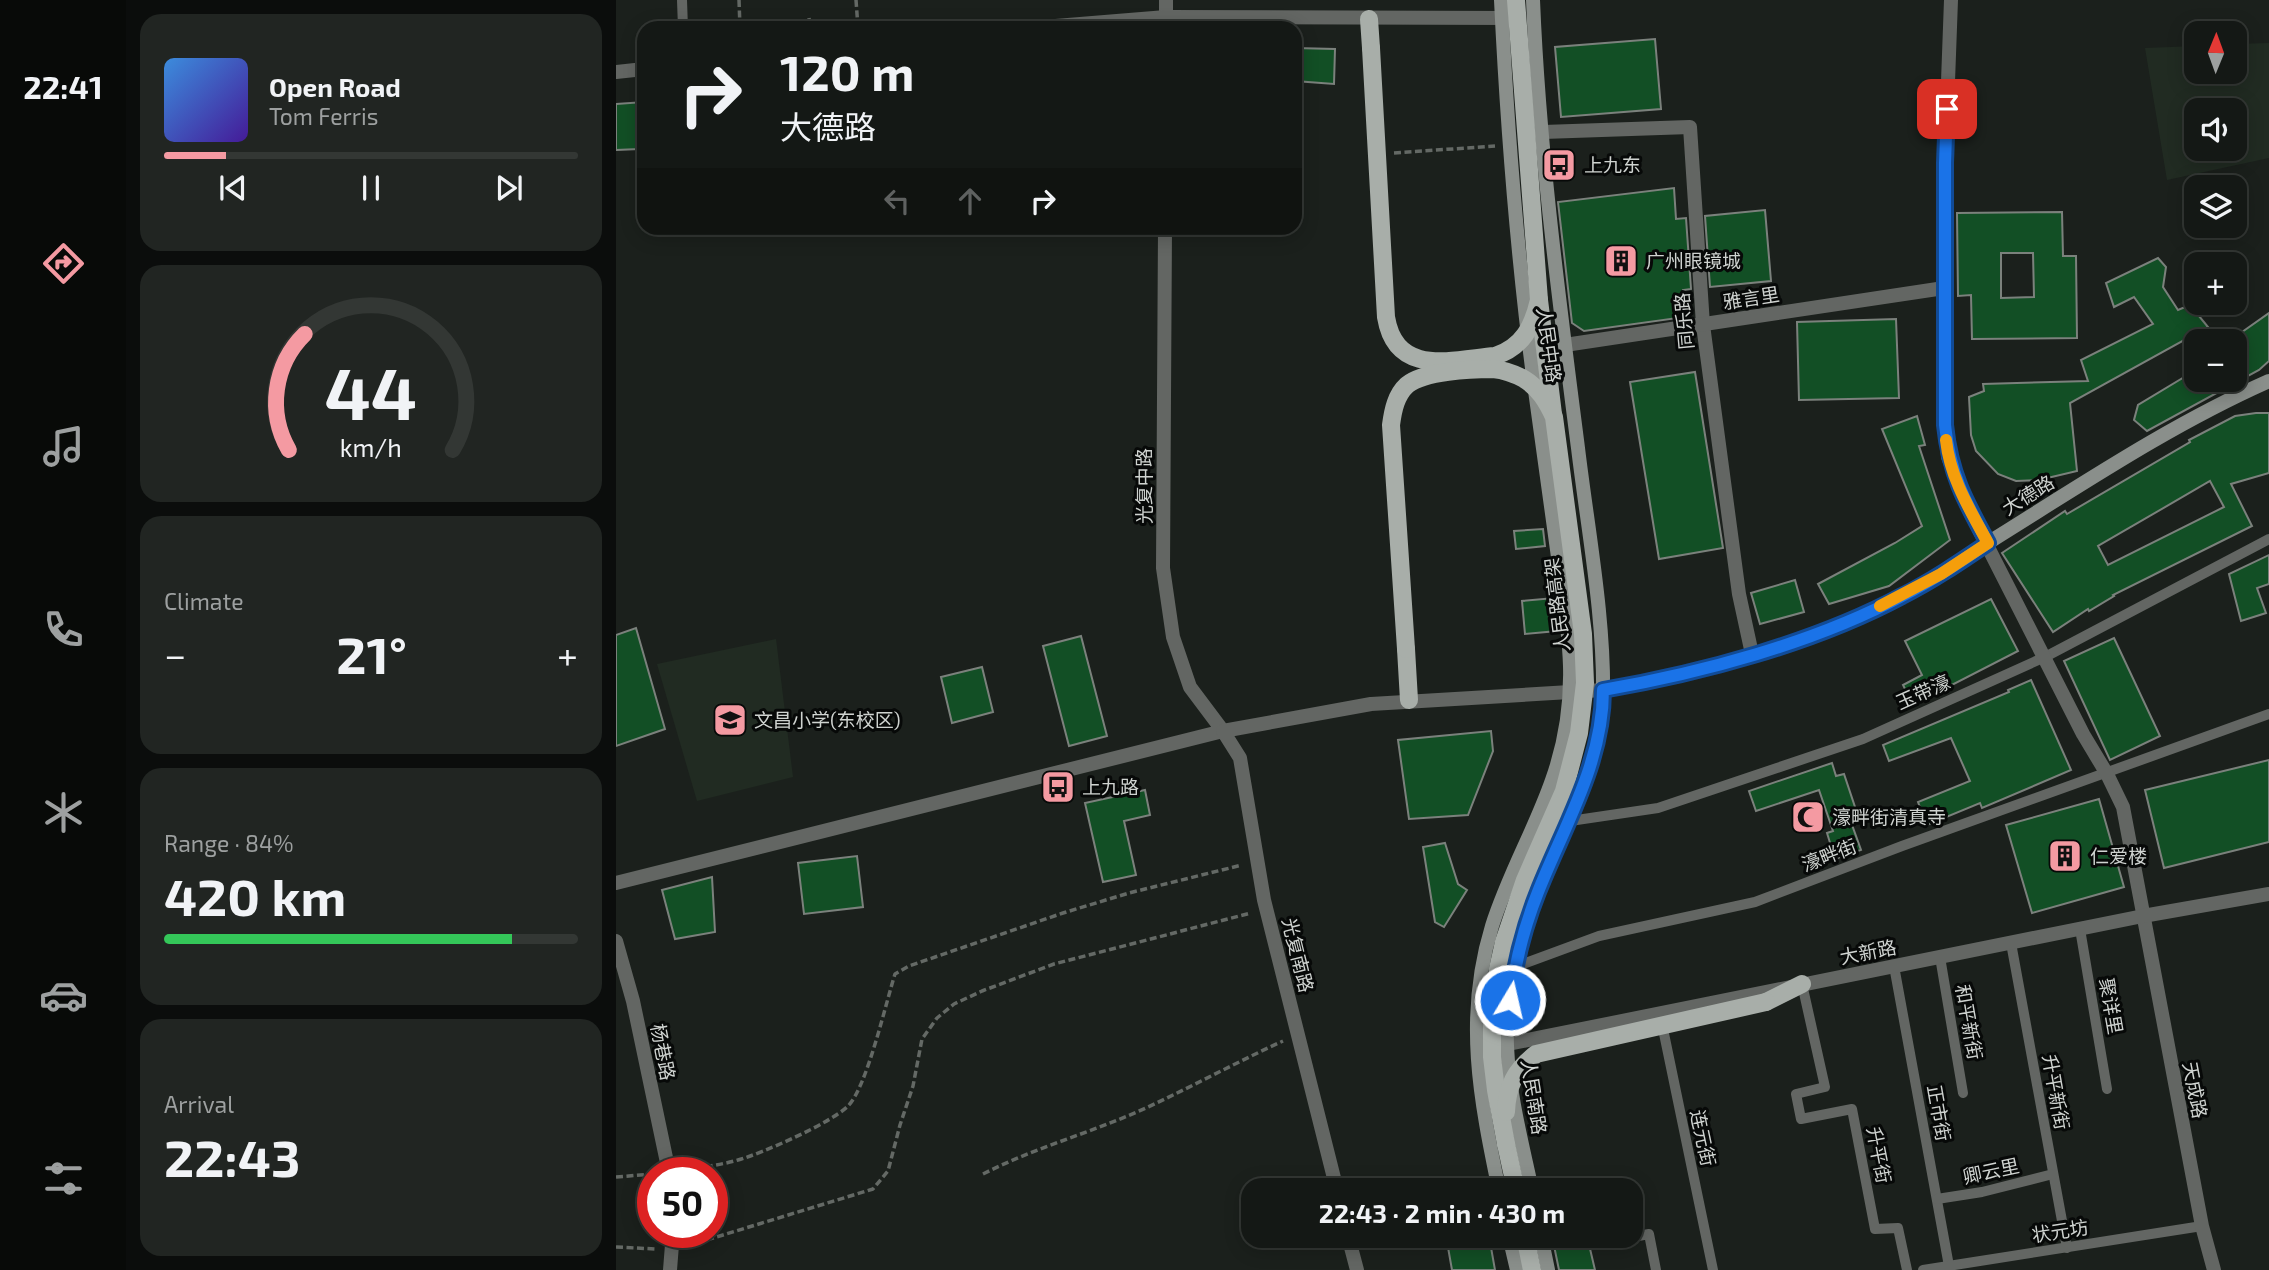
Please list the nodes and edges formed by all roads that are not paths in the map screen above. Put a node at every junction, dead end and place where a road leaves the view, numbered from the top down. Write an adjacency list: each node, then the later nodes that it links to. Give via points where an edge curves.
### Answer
1 (682, 0): 10 (lane)
2 (1166, 0): 11 (street)
3 (1501, 0): 7 (main road, 人民中路)
4 (1516, 0): 18 (main road, 人民路高架, bridge)
5 (1533, 0): 8 (main road, 人民中路)
6 (1951, 0): 17 (street, 天成路)
7 (1502, 18): 8 (street); 9 (street); 28 (main road, 人民中路, via 1523,298 1568,636)
8 (1534, 18): 15 (main road, 人民中路)
9 (1369, 19): 12 (street); 18 (main road, bridge, via 1386,317 1391,338 1407,354 1424,361 1495,356 1523,339)
10 (682, 21)
11 (1166, 21)
12 (1268, 21)
13 (637, 70): 14 (street)
14 (616, 72)
15 (1543, 132): 19 (street, 同乐路, via 1690,127); 20 (main road, 人民中路)
16 (1165, 235): 31 (street, 光复中路, via 1163,568 1173,637 1190,687)
17 (1944, 288): 19 (street, 雅言里); 24 (street, 天成路, via 1948,457 1966,504)
18 (1539, 300): 22 (main road, 人民路高架, bridge)
19 (1703, 325): 20 (street, 雅言里); 25 (street, 同乐路, via 1739,594)
20 (1564, 345): 27 (main road, 人民中路)
21 (2269, 381): 24 (main road, 大德路, via 2147,443)
22 (1554, 417): 29 (main road, bridge, via 1531,384 1502,370 1431,375 1401,391 1391,425); 49 (main road, 人民路高架, bridge, via 1583,634 1585,683 1564,791 1525,880 1498,969 1492,1057)
23 (2269, 539): 26 (lane, 玉带濠)
24 (1988, 543): 25 (main road, 大德路, via 1900,597); 26 (street, 天成路)
25 (1752, 654): 27 (main road, 大德路)
26 (2045, 657): 32 (street, 天成路); 33 (lane, 玉带濠, via 1863,739 1658,808)
27 (1603, 690): 28 (street); 33 (main road, 人民南路, via 1599,737)
28 (1569, 693): 29 (street); 46 (main road, via 1553,779 1503,894 1486,950 1478,994)
29 (1409, 700): 31 (street)
30 (2269, 714): 32 (lane, 濠畔街)
31 (1223, 731): 34 (street); 52 (street, 光复南路, via 1240,758 1267,910)
32 (2107, 774): 36 (street, 天成路, via 2123,807); 42 (lane, 濠畔街, via 1755,902 1599,936)
33 (1570, 821): 42 (main road, 人民南路, via 1537,893)
34 (616, 883)
35 (2269, 894): 36 (street, 大新路)
36 (2143, 916): 37 (street, 大新路); 57 (street, 天成路)
37 (2080, 929): 39 (street, 大新路); 47 (lane, 聚详里)
38 (616, 941): 50 (street, 杨巷路)
39 (2011, 943): 40 (street, 大新路); 51 (lane, 升平新街)
40 (1940, 957): 41 (street, 大新路); 48 (lane, 和平新街)
41 (1895, 966): 43 (street, 大新路); 56 (lane, 正市街)
42 (1515, 967): 45 (main road, 人民南路)
43 (1802, 984): 44 (street, 大新路); 49 (main road, bridge, via 1766,1002 1536,1054 1510,1084); 73 (lane, 升平街, via 1825,1087 1796,1094 1801,1119 1852,1109 1875,1229 1898,1228)
44 (1660, 1013): 45 (street, 大新路); 72 (lane, 连元街)
45 (1507, 1045): 46 (street, 大新路); 55 (main road, 人民南路)
46 (1476, 1050): 53 (main road)
47 (2107, 1089)
48 (1963, 1093)
49 (1506, 1144): 54 (main road, 人民路高架)
50 (666, 1157)
51 (2053, 1174): 56 (lane, 卿云里); 64 (lane, 升平新街)
52 (1334, 1178)
53 (1497, 1178)
54 (1513, 1178)
55 (1530, 1178)
56 (1937, 1199): 65 (lane, 正市街)
57 (2202, 1226): 64 (lane, 状元坊); 75 (street, 天成路)
58 (1643, 1235): 71 (lane, via 1649,1234)
59 (671, 1248): 66 (street)
60 (1351, 1248): 67 (street)
61 (1512, 1248): 68 (main road)
62 (1527, 1248): 69 (main road)
63 (1543, 1248): 70 (main road)
64 (2067, 1248): 65 (lane, 状元坊)
65 (1949, 1266): 74 (lane, 状元坊)
66 (670, 1270)
67 (1357, 1270)
68 (1517, 1270)
69 (1532, 1270)
70 (1548, 1270)
71 (1656, 1270)
72 (1713, 1270)
73 (1907, 1270)
74 (1923, 1270)
75 (2214, 1270)

